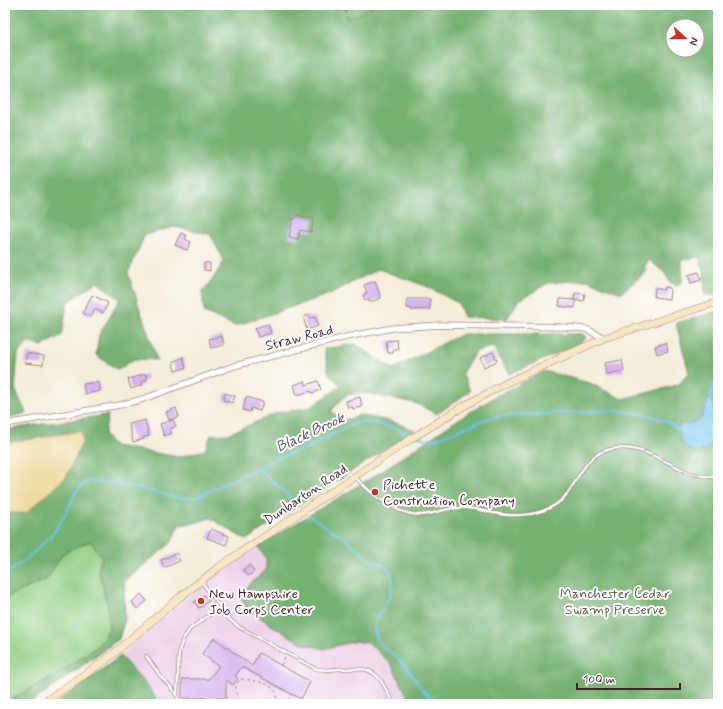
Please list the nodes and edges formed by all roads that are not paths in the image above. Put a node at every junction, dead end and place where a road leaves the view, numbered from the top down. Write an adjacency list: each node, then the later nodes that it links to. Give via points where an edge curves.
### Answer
1 (718, 302): 2 (street, Dunbarton Road)
2 (604, 338): 3 (street, Straw Road, via 586,329 563,327 442,325 393,328 234,366 120,405); 4 (street, Dunbarton Road, via 484,394)
3 (5, 424)
4 (354, 477): 5 (lane, via 367,490 394,508 422,515 458,508 513,515 548,509 564,498 587,463 598,454 612,449 629,448 646,452 690,472); 6 (street, Dunbarton Road)
5 (718, 477)
6 (201, 580): 7 (lane); 10 (street, Dunbarton Road, via 106,660)
7 (220, 607): 9 (lane, via 190,629 183,639 179,651); 12 (lane, via 239,627 314,668 358,668 370,671 380,679)
8 (146, 656): 9 (lane)
9 (177, 695): 11 (lane)
10 (41, 704)
11 (179, 704)
12 (394, 704)

